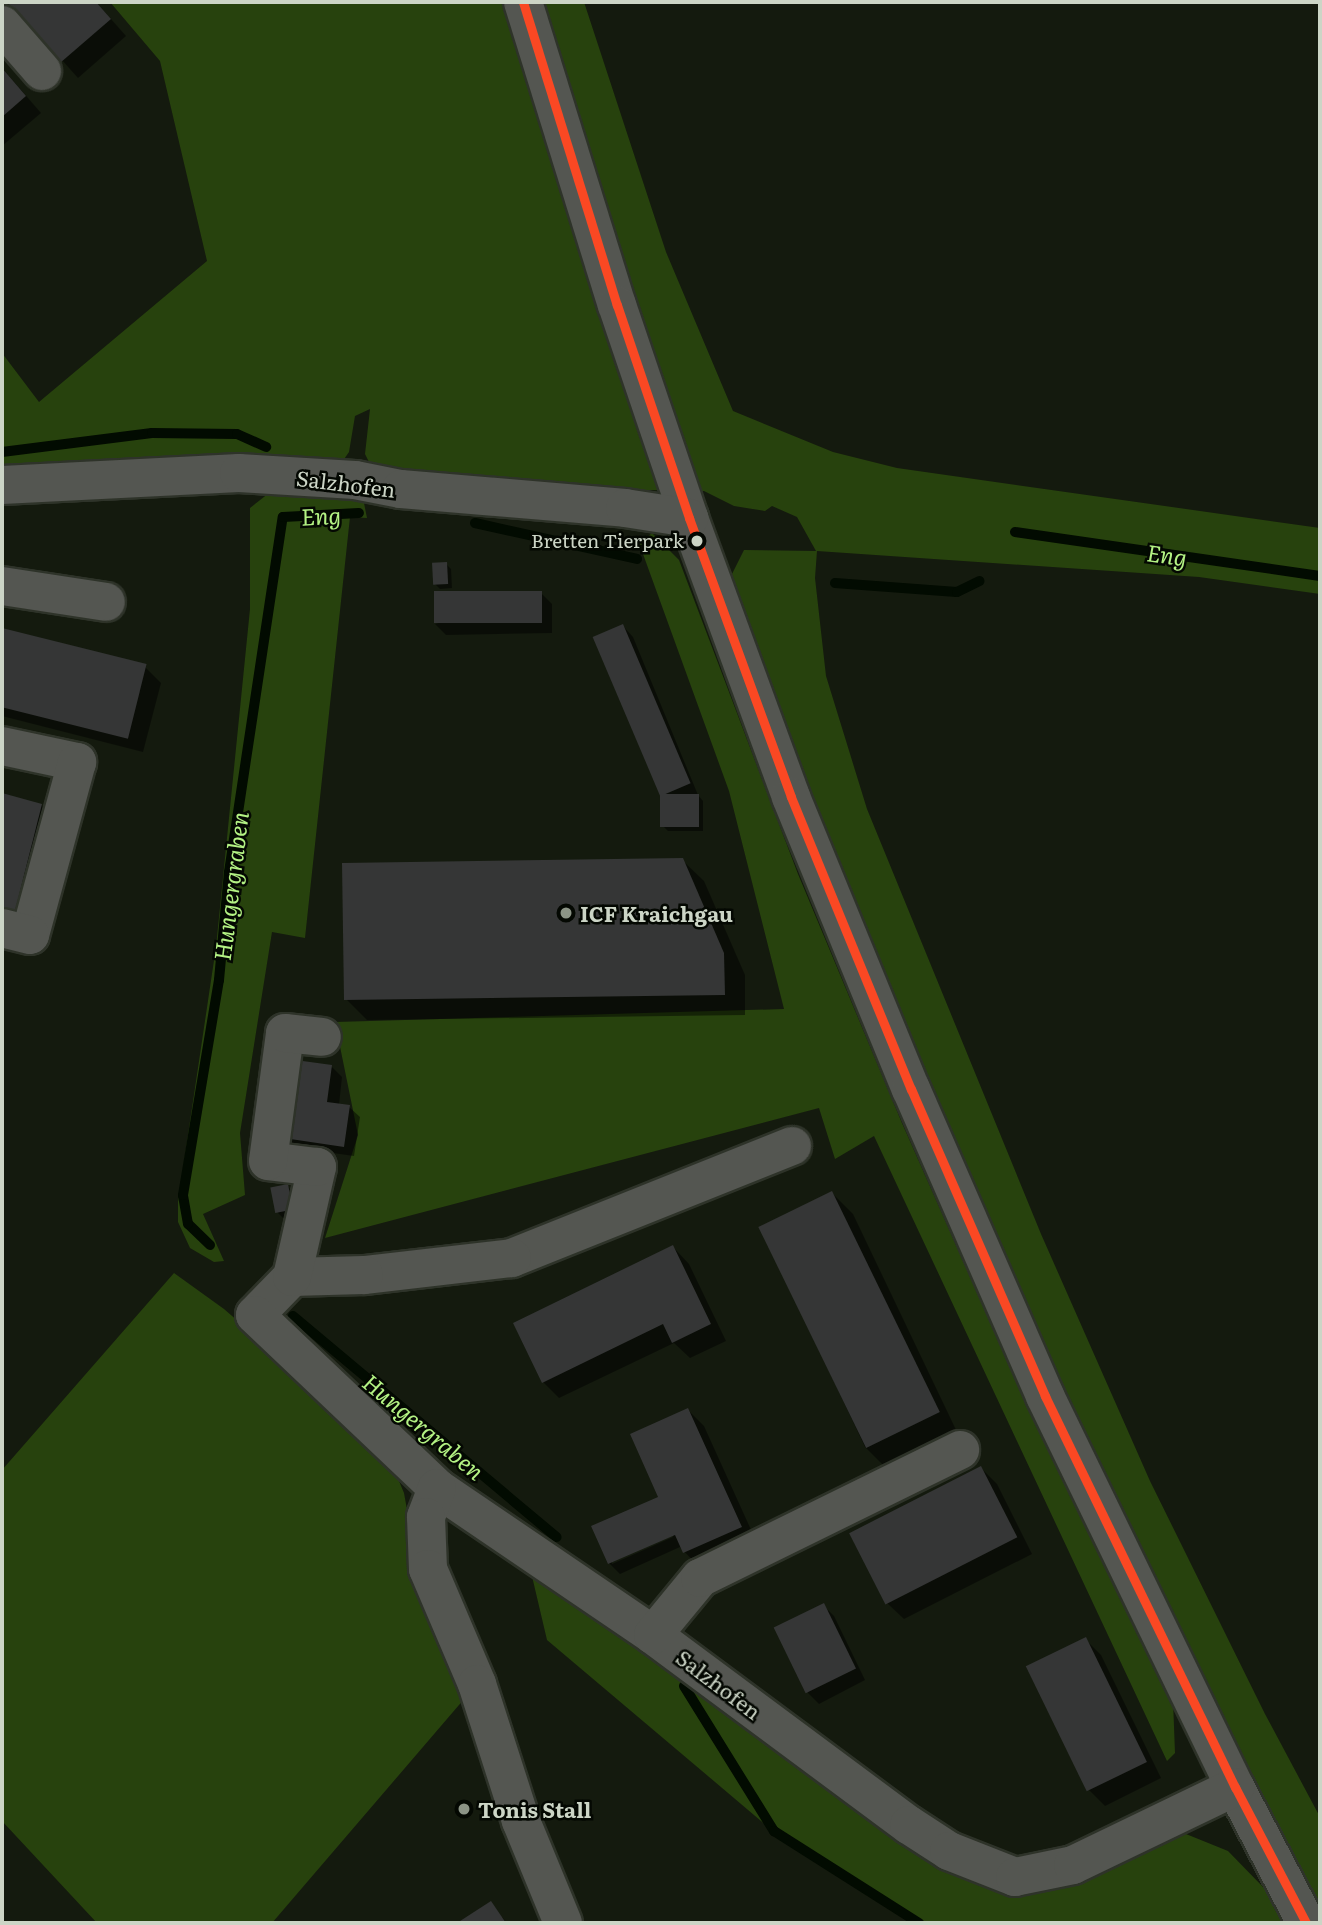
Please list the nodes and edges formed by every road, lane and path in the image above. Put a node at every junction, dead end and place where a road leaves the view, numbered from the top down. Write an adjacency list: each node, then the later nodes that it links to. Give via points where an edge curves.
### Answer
1 (523, 2): 5 (street)
2 (2, 25): 3 (street)
3 (42, 71)
4 (2, 485): 5 (street, Salzhofen, via 239,473 355,480 401,489 625,508)
5 (689, 518): 16 (street, via 791,797 911,1089 1045,1396)
6 (2, 586): 7 (street)
7 (106, 602)
8 (2, 746): 9 (street, via 77,762 30,935)
9 (2, 928)
10 (322, 1037): 12 (street, via 285,1033 268,1161 317,1167)
11 (792, 1146): 12 (street, via 512,1258 364,1275)
12 (292, 1277): 14 (street, Salzhofen, via 255,1315)
13 (960, 1450): 15 (street, via 700,1578)
14 (437, 1488): 15 (street, Salzhofen); 17 (street, via 426,1517 428,1569 477,1684 521,1821)
15 (653, 1635): 16 (street, Salzhofen, via 919,1816 950,1851 1015,1877 1073,1865)
16 (1235, 1787): 18 (street)
17 (564, 1923)
18 (1306, 1923)

